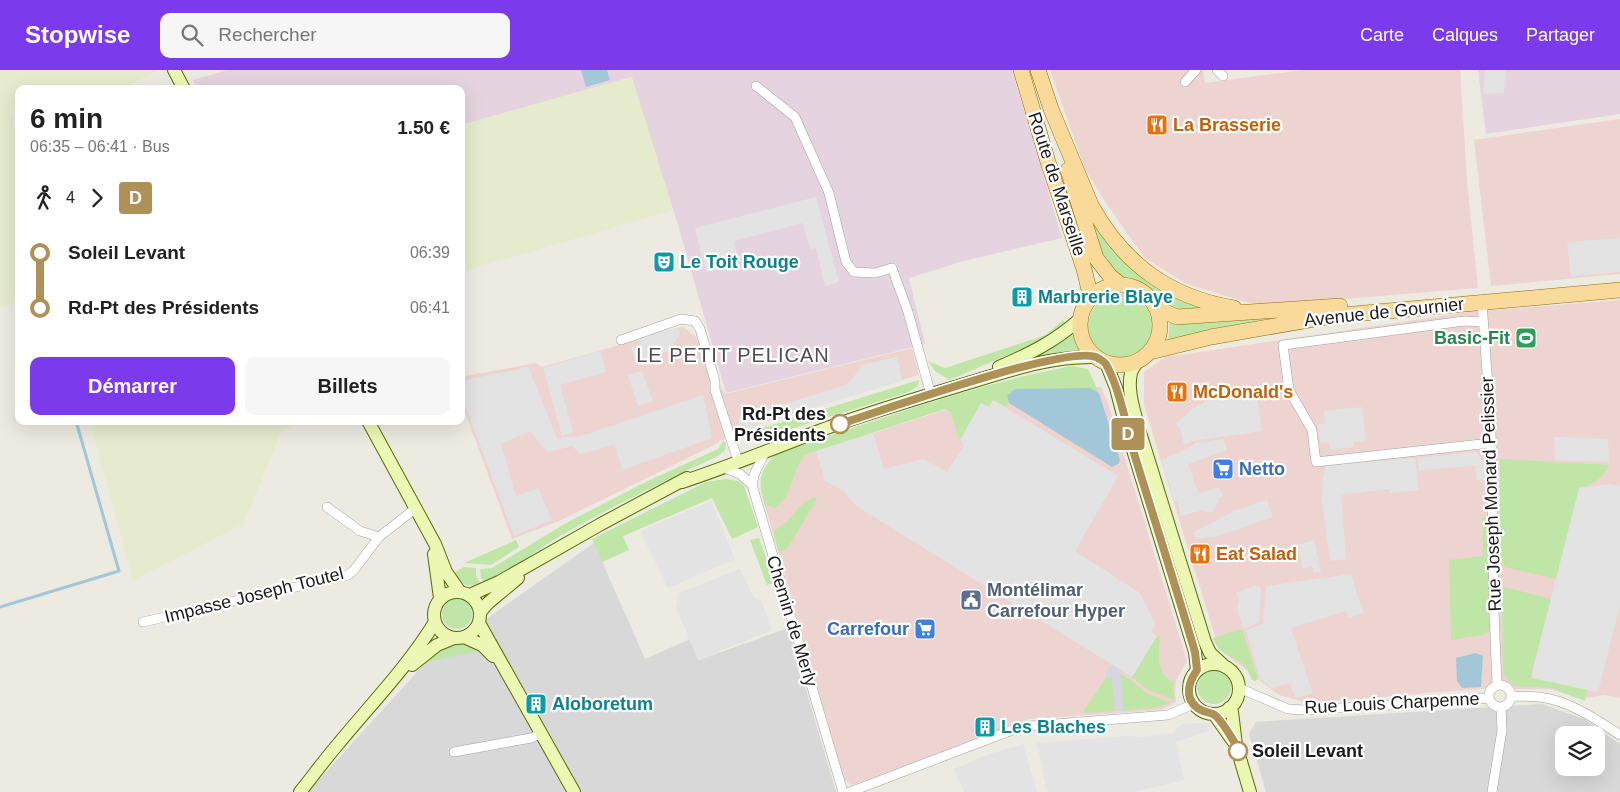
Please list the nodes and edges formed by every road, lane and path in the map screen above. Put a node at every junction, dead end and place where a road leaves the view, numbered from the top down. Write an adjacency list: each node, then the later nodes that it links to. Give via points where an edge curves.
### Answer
1 (174, 70): 6 (main road)
2 (1022, 70): 12 (main road, Route de Marseille, via 1048,162 1084,269)
3 (1038, 70): 8 (main road, Route de Marseille)
4 (1196, 70): 5 (street)
5 (1185, 82)
6 (182, 85)
7 (756, 86): 25 (street, via 796,117 829,193 846,262 854,272 875,273 892,268)
8 (1051, 109): 10 (main road, via 1091,248 1102,267); 16 (main road, via 1096,212 1135,264 1179,293 1219,306)
9 (1620, 282): 15 (main road, Avenue de Gournier)
10 (1121, 285): 12 (main road, via 1108,287); 14 (main road, via 1141,291)
11 (1620, 290): 13 (main road, Avenue de Gournier)
12 (1090, 298): 17 (main road)
13 (1482, 302): 18 (street, Rue Joseph Monard Pelissier); 19 (main road, Avenue de Gournier, via 1332,316)
14 (1156, 308): 16 (main road, Avenue de Gournier, via 1177,317); 21 (main road, via 1160,331)
15 (1278, 309): 16 (main road, Avenue de Gournier); 19 (main road, via 1268,322 1217,332)
16 (1250, 311)
17 (1080, 319): 22 (main road, via 1082,340 1087,349); 24 (main road, via 1040,349)
18 (1483, 322): 28 (street, Rue Joseph Monard Pelissier); 28 (street, via 1455,322 1283,345 1289,390 1312,430 1316,462)
19 (1211, 337): 21 (main road, Avenue de Gournier)
20 (620, 340): 30 (street, via 682,319 695,320)
21 (1150, 352): 23 (main road)
22 (1101, 360): 23 (main road, via 1116,366); 24 (main road, via 1069,357 1049,360); 47 (main road, via 1116,388 1193,646)
23 (1137, 362): 46 (main road, via 1131,373 1131,386 1138,426 1205,642 1210,653)
24 (947, 390): 25 (main road)
25 (931, 395): 27 (main road)
26 (370, 425): 35 (main road)
27 (825, 428): 29 (main road); 30 (main road, via 779,439)
28 (1491, 443): 48 (street, Rue Joseph Monard Pelissier)
29 (765, 452): 31 (main road); 33 (street)
30 (736, 455): 32 (main road, via 710,465)
31 (724, 468): 32 (main road); 33 (street, via 740,474)
32 (682, 482): 38 (main road)
33 (752, 485): 63 (street, Chemin de Merly)
34 (327, 507): 37 (street, via 360,531)
35 (416, 508): 36 (main road); 37 (street, Impasse Joseph Toutel)
36 (423, 520): 39 (main road, via 446,572); 40 (main road, via 434,553)
37 (379, 537): 42 (street, Impasse Joseph Toutel, via 348,575)
38 (537, 562): 39 (main road, via 499,582); 41 (main road, via 488,603)
39 (465, 593): 40 (main road, via 449,593); 41 (main road, via 477,603)
40 (440, 598): 43 (main road, via 435,607)
41 (479, 618): 44 (main road, via 473,631); 45 (main road)
42 (143, 622)
43 (435, 622): 44 (main road, via 444,634); 50 (main road)
44 (459, 637): 45 (main road, via 482,645); 50 (main road, via 423,654)
45 (502, 665): 57 (main road)
46 (1223, 665): 47 (main road, via 1208,664); 49 (main road, via 1234,674)
47 (1197, 670): 53 (main road, via 1188,686)
48 (1497, 685): 51 (street, via 1508,688); 52 (street, via 1491,689)
49 (1239, 688): 52 (street, Rue Louis Charpenne, via 1288,709 1304,710); 55 (main road)
50 (385, 690): 61 (main road)
51 (1512, 696): 54 (street, via 1509,703); 58 (street, via 1561,702)
52 (1489, 698): 54 (street, via 1494,705)
53 (1194, 704): 56 (main road, via 1206,713); 64 (street, via 1168,715 1015,729)
54 (1501, 707): 66 (street, via 1502,730)
55 (1229, 708): 56 (main road); 59 (main road)
56 (1214, 714): 59 (main road)
57 (540, 734): 60 (street); 62 (main road)
58 (1620, 735)
59 (1236, 745): 65 (main road)
60 (454, 752)
61 (300, 792)
62 (574, 792)
63 (843, 792)
64 (850, 792)
65 (1250, 792)
66 (1492, 792)

